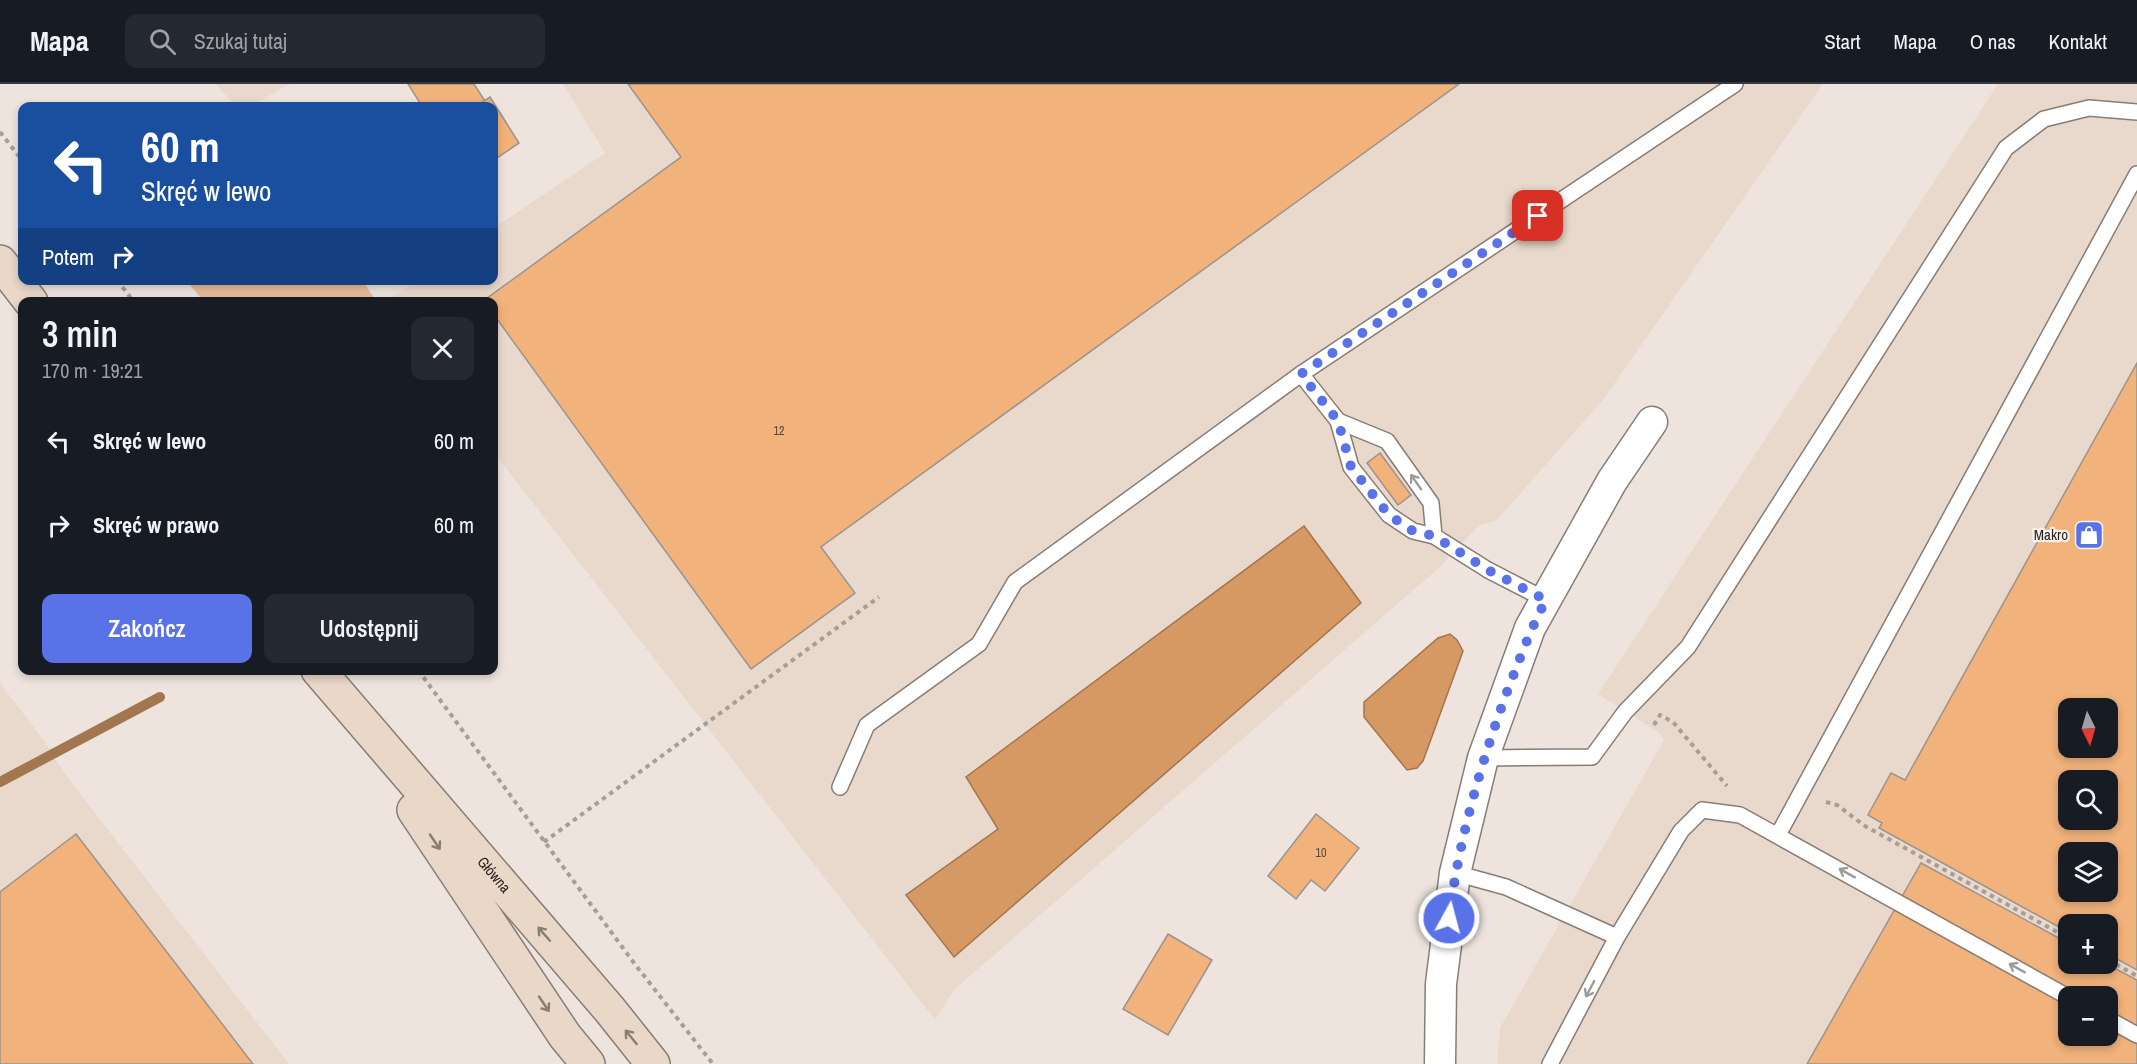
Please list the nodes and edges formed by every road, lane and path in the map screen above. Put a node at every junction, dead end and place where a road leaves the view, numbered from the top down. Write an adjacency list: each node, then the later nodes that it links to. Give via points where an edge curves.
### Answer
1 (1735, 84): 10 (lane)
2 (2137, 112): 19 (lane, via 2089,108 2044,119 2006,148 1688,648 1625,712 1592,757)
3 (0, 132): 4 (path)
4 (18, 155)
5 (2137, 174): 23 (lane)
6 (0, 262): 8 (main road)
7 (121, 285): 9 (path)
8 (27, 297)
9 (130, 297)
10 (1301, 374): 11 (lane); 20 (lane, via 1015,582 979,644 867,725)
11 (1338, 421): 13 (lane, via 1351,467 1389,515 1413,531); 13 (lane, one-way to 11, via 1431,504 1387,441)
12 (1652, 422): 15 (street, via 1612,481)
13 (1434, 536): 15 (lane)
14 (879, 597): 24 (path)
15 (1546, 600): 19 (street, via 1530,628)
16 (422, 675): 24 (path)
17 (325, 680): 35 (main road, Główna, one-way to 35, via 565,1036); 36 (main road, Główna, one-way to 17)
18 (1654, 725): 21 (path, via 1660,715 1673,722)
19 (1483, 758): 25 (street)
20 (840, 787)
21 (1735, 795)
22 (1823, 802): 27 (path, via 1837,805 1865,826)
23 (1778, 835): 29 (lane, via 1740,815 1702,810 1681,831); 32 (lane, one-way to 23)
24 (544, 842): 37 (path)
25 (1455, 873): 29 (lane, via 1506,887); 38 (street, via 1441,984)
26 (1997, 893): 27 (path)
27 (1995, 898): 28 (path)
28 (2058, 933)
29 (1617, 938): 39 (lane, one-way to 39)
30 (2118, 966): 31 (path)
31 (2137, 976)
32 (2058, 991)
33 (2118, 1024): 34 (lane)
34 (2137, 1035)
35 (588, 1064)
36 (653, 1064)
37 (713, 1064)
38 (1440, 1064)
39 (1550, 1064)

